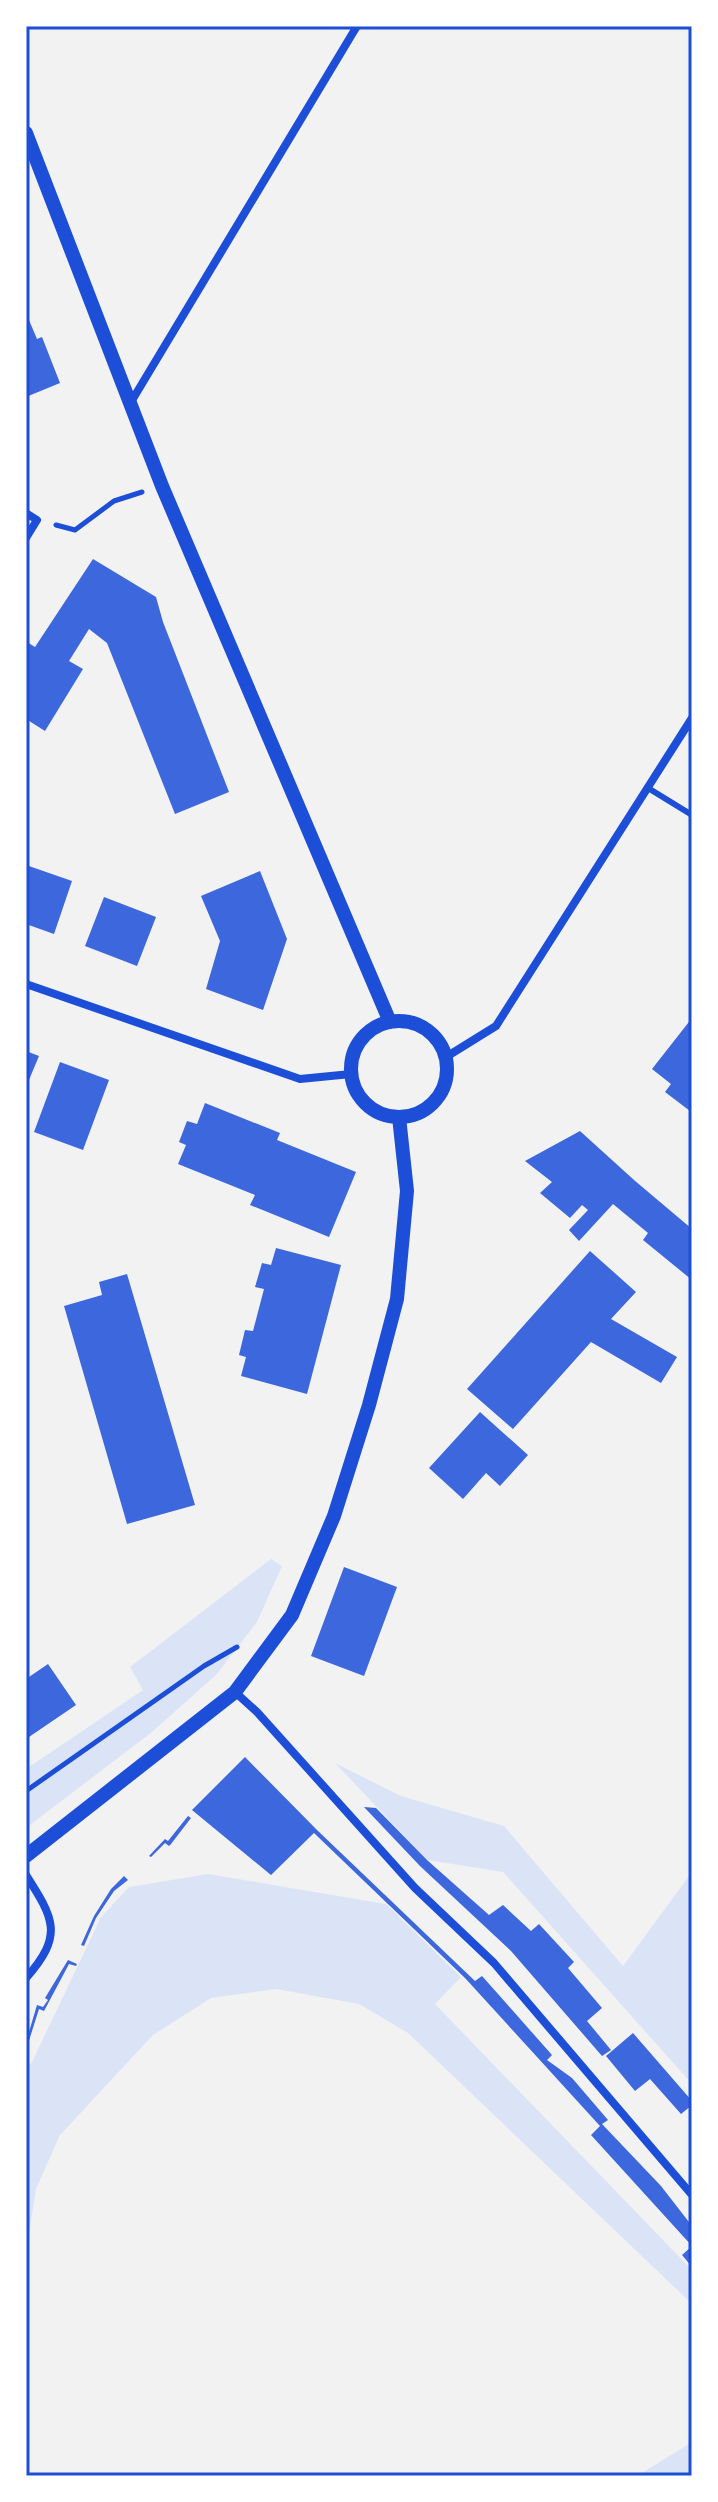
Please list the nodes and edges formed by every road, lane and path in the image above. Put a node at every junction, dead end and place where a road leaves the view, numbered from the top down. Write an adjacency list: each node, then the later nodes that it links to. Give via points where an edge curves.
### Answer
1 (357, 26): 3 (street)
2 (26, 133): 3 (street)
3 (131, 402): 4 (street)
4 (162, 486): 6 (path, via 114,501 75,530); 12 (street)
5 (26, 513): 6 (street)
6 (37, 520): 7 (street)
7 (26, 538)
8 (692, 718): 9 (street)
9 (648, 788): 10 (lane); 13 (street, via 496,1026)
10 (692, 815)
11 (26, 984): 14 (street, via 300,1079)
12 (390, 1022): 13 (street, via 425,1029); 14 (street, via 365,1035)
13 (446, 1057): 15 (street, via 444,1086 437,1098 427,1109)
14 (351, 1074): 15 (street, via 367,1105)
15 (399, 1117): 17 (street, via 407,1191 397,1299 352,1458 292,1615)
16 (242, 1644): 18 (path)
17 (235, 1692): 19 (street); 22 (street, via 415,1888 494,1963)
18 (26, 1791)
19 (26, 1856)
20 (26, 1875): 21 (street, via 52,1927 41,1961)
21 (26, 1978)
22 (692, 2195)

